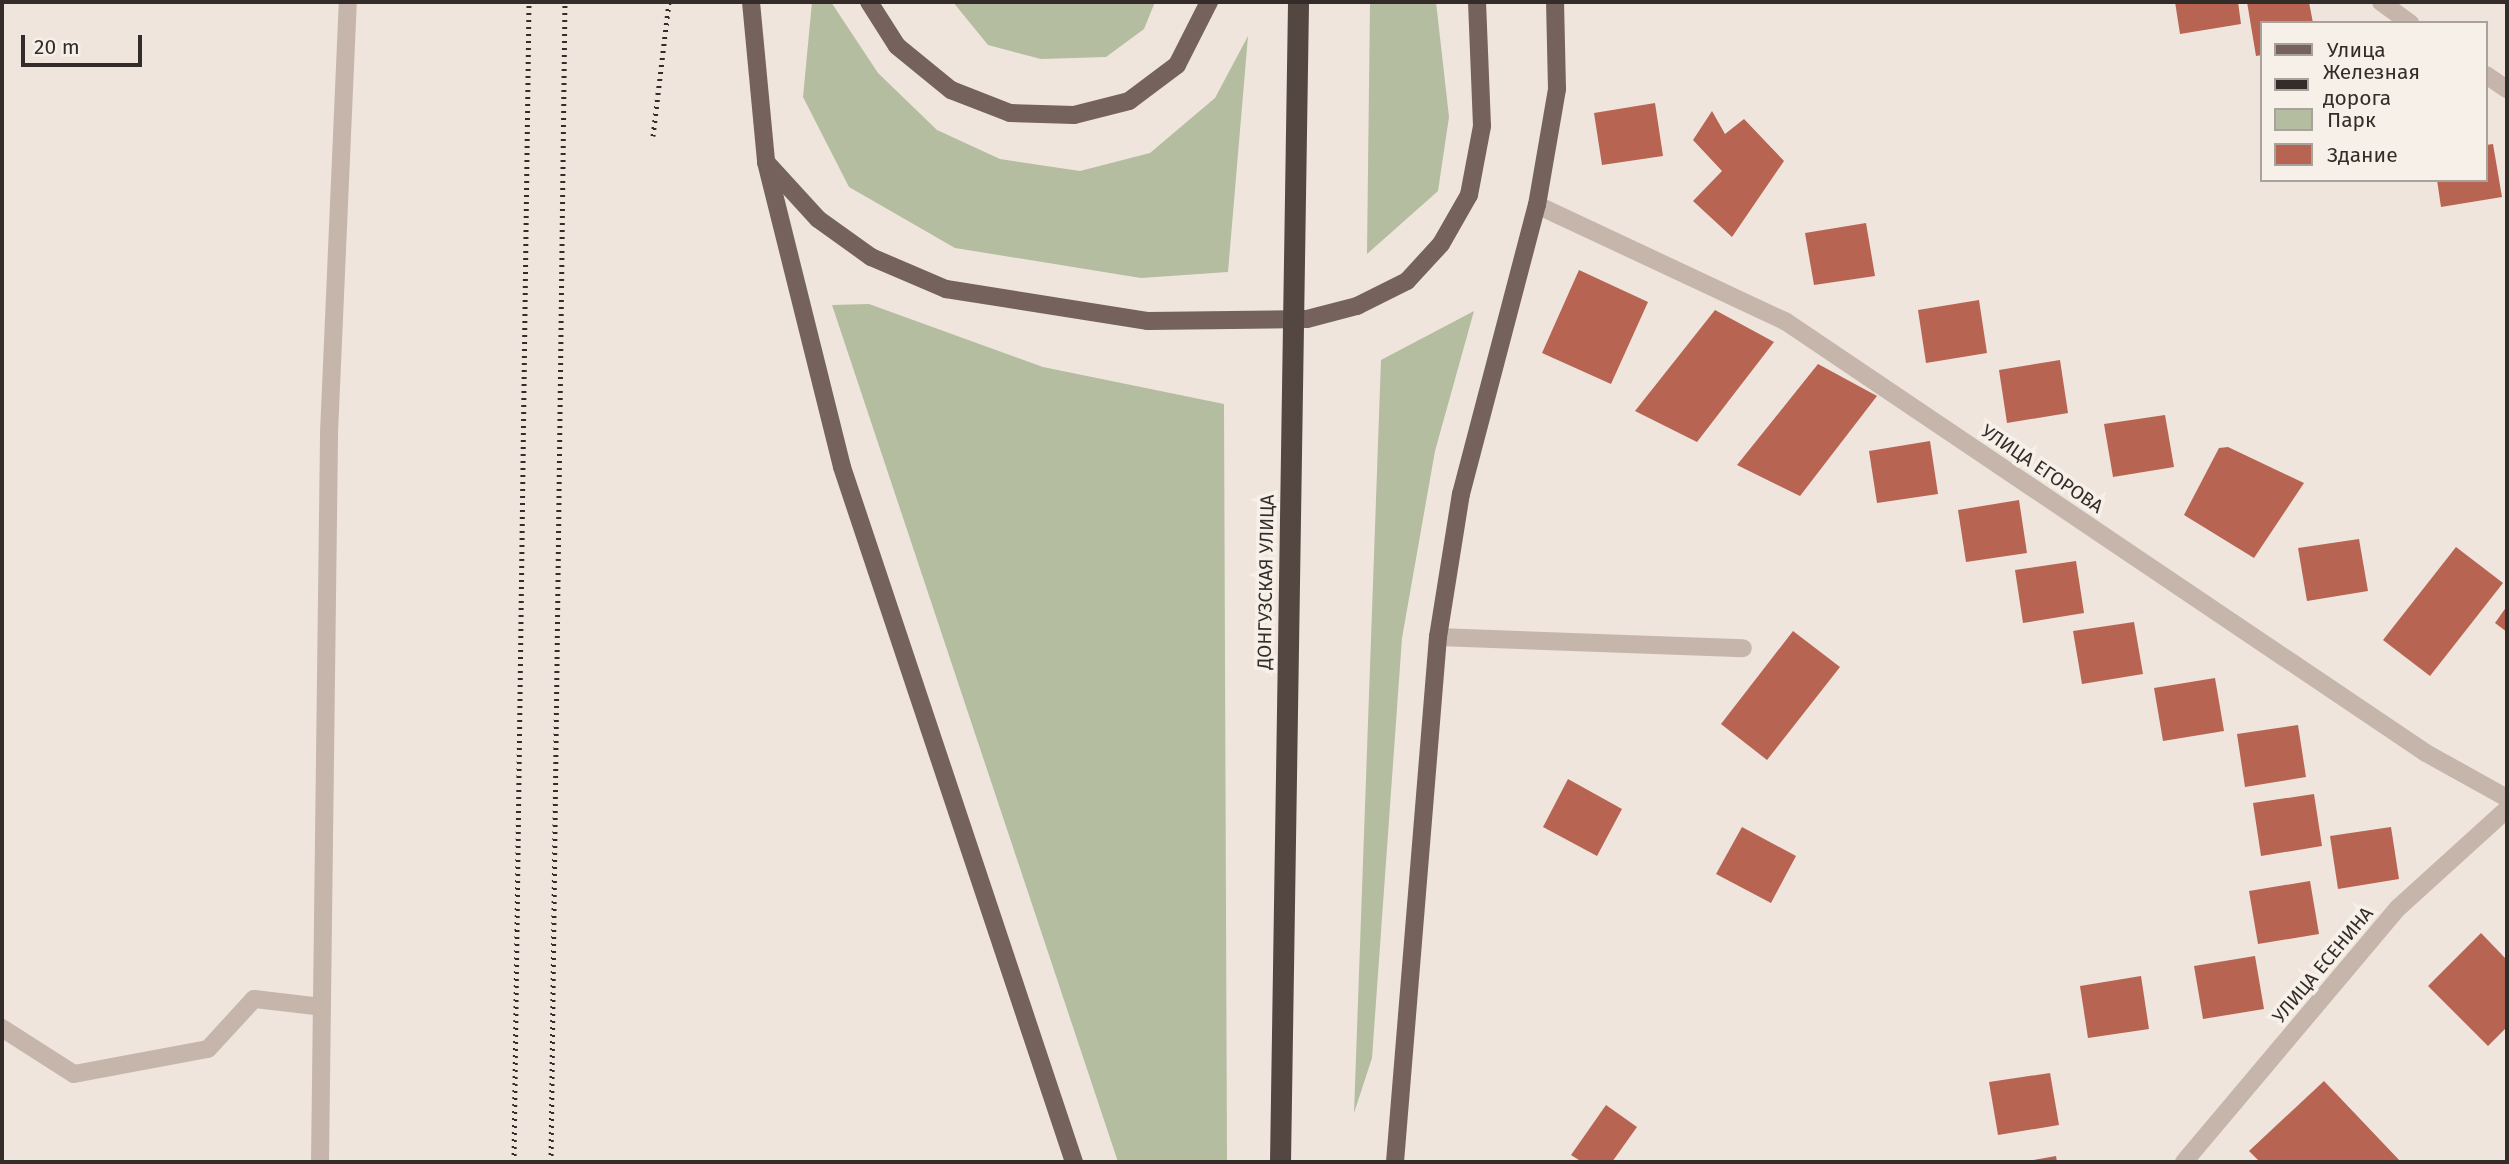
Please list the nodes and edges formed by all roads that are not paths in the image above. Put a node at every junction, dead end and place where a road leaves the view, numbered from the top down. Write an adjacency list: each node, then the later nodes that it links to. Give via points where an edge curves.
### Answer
1 (348, 2): 18 (street, via 329,433)
2 (751, 2): 12 (main road)
3 (869, 2): 4 (main road, via 897,46 951,90 1010,113 1074,115 1129,101 1177,65)
4 (1209, 2)
5 (1298, 2): 22 (highway, ДОНГУЗСКАЯ УЛИЦА)
6 (1477, 2): 12 (main road, via 1482,126 1469,195 1441,244 1407,281 1357,306 1307,319 1148,321 946,289 860,249 818,219)
7 (1555, 2): 13 (main road, via 1557,89)
8 (2381, 2): 9 (street)
9 (2407, 21)
10 (2488, 76): 11 (street)
11 (2507, 89)
12 (766, 162): 21 (main road, via 842,467)
13 (1537, 205): 14 (main road, via 1461,494); 16 (street, УЛИЦА ЕГОРОВА, via 1785,321 2426,753)
14 (1438, 636): 15 (street); 23 (main road)
15 (1744, 648)
16 (2507, 798)
17 (2507, 808): 24 (street, УЛИЦА ЕСЕНИНА, via 2398,908)
18 (322, 1007): 19 (street, via 254,999 208,1049 74,1074); 20 (street)
19 (2, 1028)
20 (320, 1162)
21 (1074, 1162)
22 (1280, 1162)
23 (1395, 1162)
24 (2184, 1162)

